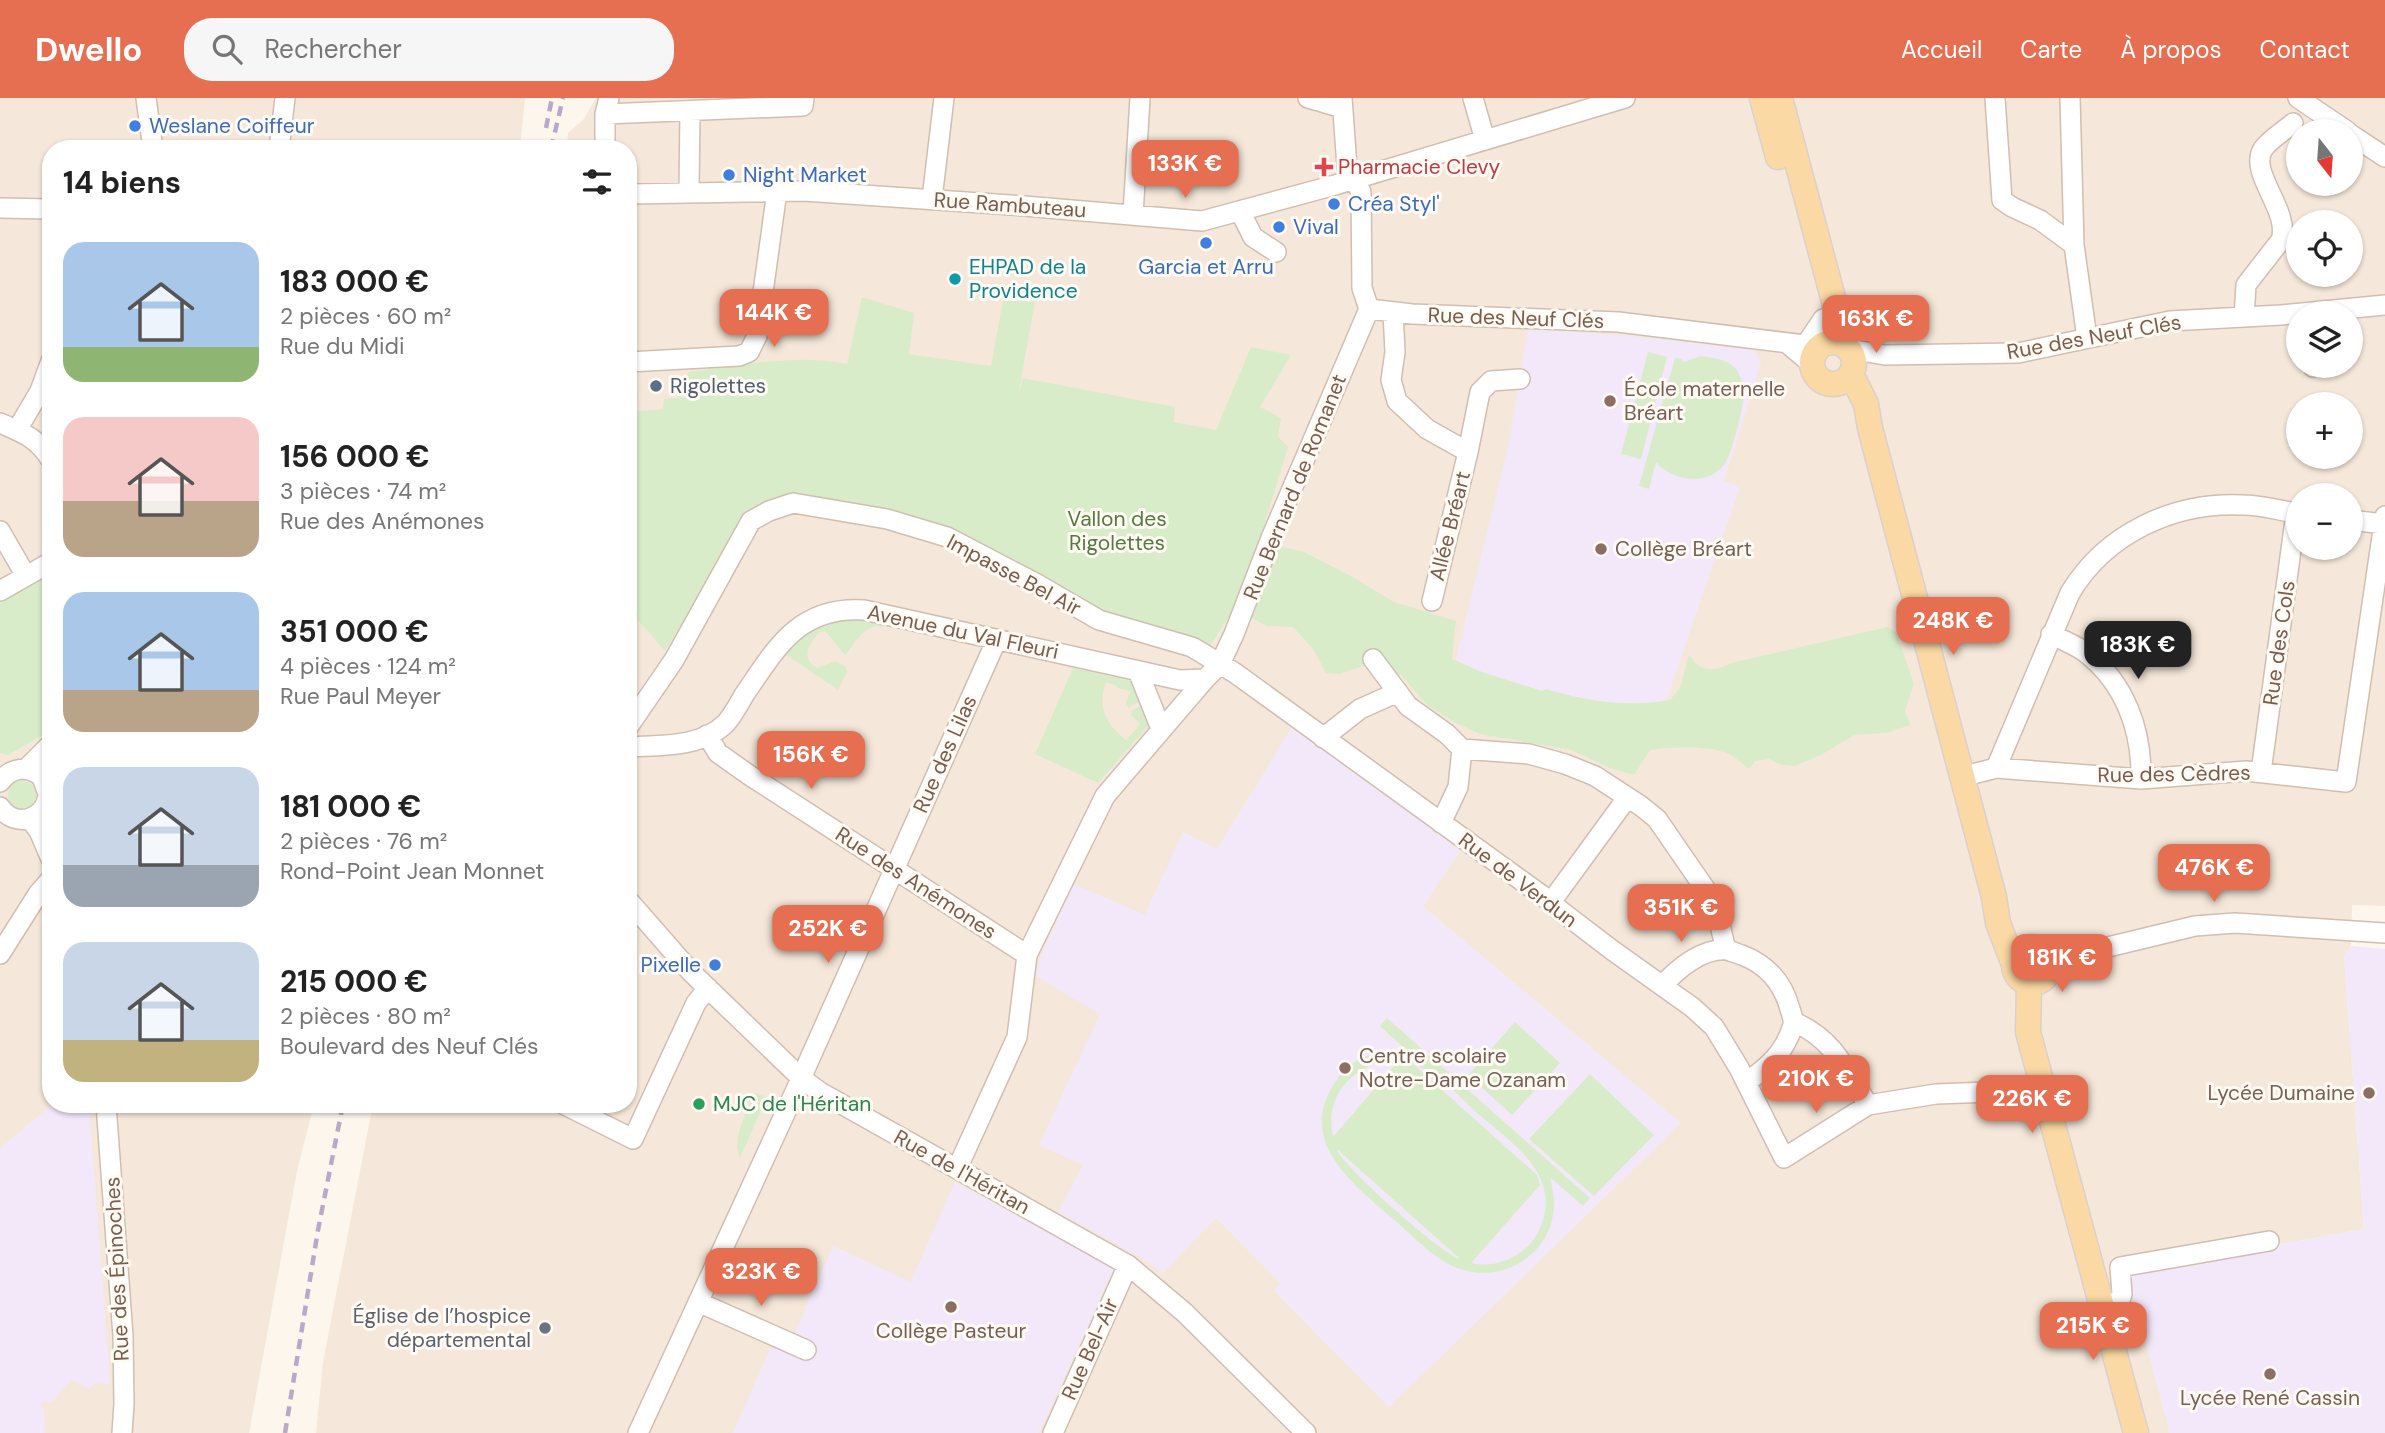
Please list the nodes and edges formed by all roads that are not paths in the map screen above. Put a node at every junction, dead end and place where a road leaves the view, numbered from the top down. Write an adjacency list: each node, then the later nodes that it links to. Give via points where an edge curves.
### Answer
1 (146, 98): 19 (street)
2 (285, 98): 20 (street)
3 (944, 98): 29 (street)
4 (1140, 98): 32 (street)
5 (1308, 98): 14 (street)
6 (1474, 98): 22 (street)
7 (1625, 98): 22 (street, Rue Rambuteau)
8 (1762, 98): 43 (main road)
9 (1780, 98): 43 (main road)
10 (1995, 98): 34 (street, via 2002,200)
11 (2070, 98): 34 (street)
12 (2298, 98): 17 (street)
13 (803, 102): 16 (street)
14 (1342, 103): 25 (street, via 1347,167)
15 (607, 106): 16 (street); 21 (street)
16 (690, 111): 26 (street)
17 (2329, 119)
18 (2286, 129): 41 (street, via 2262,150 2259,164 2283,232 2246,285)
19 (152, 140)
20 (278, 140)
21 (605, 140)
22 (1485, 140): 25 (street, Rue Rambuteau)
23 (2363, 142): 24 (street)
24 (2385, 157)
25 (1355, 179): 32 (street, Rue Rambuteau, via 1202,221); 38 (street, via 1362,192 1362,288)
26 (689, 191): 27 (street, Rue Rambuteau); 28 (street, Rue Rambuteau)
27 (777, 191): 29 (street, Rue Rambuteau); 44 (street, via 757,335 750,352)
28 (637, 194)
29 (932, 199): 32 (street, Rue Rambuteau)
30 (0, 208): 31 (street)
31 (42, 209)
32 (1133, 215)
33 (1244, 219): 35 (street, via 1253,237)
34 (2074, 244): 42 (street)
35 (1276, 252)
36 (2385, 305): 37 (street, Rue des Neuf Clés)
37 (2363, 307)
38 (1368, 309): 39 (street, Rue des Neuf Clés); 62 (street, Rue Bernard de Romanet)
39 (1393, 312): 43 (street, Rue des Neuf Clés, via 1618,322 1719,334); 49 (street, Allée Bréart, via 1391,380 1397,401 1427,429)
40 (2286, 314): 41 (street, Rue des Neuf Clés)
41 (2244, 317): 42 (street, Rue des Neuf Clés, via 2170,321)
42 (2087, 338): 43 (street, Rue des Neuf Clés, via 2018,353)
43 (1829, 357): 77 (main road, via 1870,428)
44 (637, 362)
45 (1520, 379): 49 (street, Allée Bréart, via 1491,381 1480,392)
46 (42, 386): 47 (street)
47 (9, 427): 48 (street)
48 (42, 445)
49 (1468, 452): 58 (street, Allée Bréart)
50 (2286, 511): 59 (street, via 2245,505 2205,506 2168,514 2140,527 2104,551 2078,578)
51 (2363, 520): 52 (street)
52 (2384, 520): 75 (street, Rue des Cèdres, via 2346,782)
53 (0, 531): 56 (street)
54 (2290, 560): 75 (street, Rue des Cols)
55 (42, 567): 56 (street)
56 (26, 576): 57 (street)
57 (0, 591)
58 (1432, 601)
59 (2051, 634): 73 (street); 78 (street, via 2084,651 2121,693 2139,738)
60 (997, 639): 63 (street, Avenue du Val Fleuri); 68 (street, Avenue du Val Fleuri, via 864,610 831,611 811,618 789,635 726,723); 86 (street, Rue des Lilas)
61 (1373, 659): 65 (street)
62 (1220, 664): 64 (street); 66 (street, Impasse Bel Air, via 1192,647 1099,620 947,537 887,519 793,503 751,521 674,660); 69 (street, Rue de Verdun)
63 (1138, 671): 64 (street, Avenue du Val Fleuri, via 1180,680); 67 (street)
64 (1205, 678): 67 (street)
65 (1398, 692): 69 (street, via 1360,709); 71 (street, via 1408,706)
66 (637, 714)
67 (1161, 729): 93 (street, via 1105,796)
68 (707, 735): 70 (street, Avenue du Val Fleuri, via 680,744); 86 (street, Rue des Anémones, via 718,753)
69 (1323, 738): 84 (street, Rue de Verdun)
70 (637, 746)
71 (1462, 750): 80 (street, via 1529,754 1565,764 1595,776); 84 (street, via 1458,786)
72 (42, 753): 74 (street)
73 (1996, 768): 77 (street, Rue des Cèdres); 78 (street, Rue des Cèdres)
74 (26, 769): 76 (street); 79 (street)
75 (2261, 772): 78 (street, Rue des Cèdres)
76 (42, 777)
77 (1961, 777): 94 (main road, via 1994,897)
78 (2141, 779)
79 (0, 780)
80 (1627, 798): 88 (street); 92 (street, via 1657,819 1684,856 1708,893)
81 (42, 811): 83 (street)
82 (3, 813): 83 (street)
83 (30, 819): 85 (street)
84 (1441, 823): 88 (street, Rue de Verdun)
85 (42, 838)
86 (894, 869): 93 (street, Rue des Anémones); 98 (street, Rue des Lilas)
87 (42, 889): 91 (street)
88 (1551, 902): 95 (street, Rue de Verdun)
89 (637, 910): 96 (street, Rue de l'Héritan)
90 (2385, 933): 94 (street, via 2235,923 2195,926)
91 (5, 946)
92 (1726, 950): 95 (street, via 1686,963); 97 (street, via 1768,970 1787,996)
93 (1027, 955): 104 (street, via 1017,1037)
94 (2031, 957): 100 (main road, via 2050,967 2045,978 2029,984 2028,1031)
95 (1662, 986): 99 (street, Rue de Verdun, via 1714,1027)
96 (708, 988): 98 (street, Rue de l'Héritan); 103 (street, via 696,1003 633,1139)
97 (1794, 1023): 99 (street, via 1779,1055); 101 (street, via 1824,1039)
98 (801, 1078): 104 (street, Rue de l'Héritan); 107 (street, Rue des Lilas)
99 (1746, 1082): 101 (street, Rue de Verdun, via 1784,1158)
100 (2044, 1090): 101 (street, via 1936,1094); 108 (main road)
101 (1868, 1105)
102 (108, 1113): 110 (street, Rue des Épinoches, via 123,1336)
103 (581, 1113)
104 (957, 1169): 106 (street, Rue de l'Héritan)
105 (2269, 1241): 108 (street, via 2120,1267 2122,1294)
106 (1128, 1265): 112 (street, Rue Bel-Air); 113 (street, Rue de l'Héritan, via 1185,1312)
107 (698, 1302): 109 (street); 111 (street, Rue des Lilas)
108 (2103, 1308): 114 (main road)
109 (807, 1350)
110 (122, 1433)
111 (638, 1433)
112 (1053, 1433)
113 (1306, 1433)
114 (2136, 1433)

